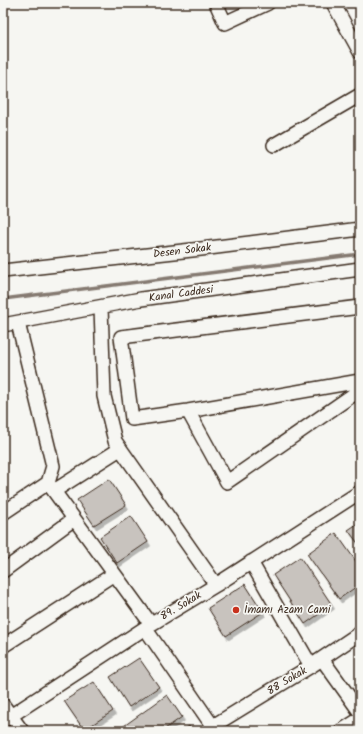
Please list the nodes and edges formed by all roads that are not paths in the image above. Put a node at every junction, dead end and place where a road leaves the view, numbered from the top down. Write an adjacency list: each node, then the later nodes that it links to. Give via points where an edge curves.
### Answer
1 (216, 3): 2 (street, via 225,23)
2 (268, 3)
3 (333, 3): 4 (street)
4 (360, 52)
5 (360, 95): 6 (street)
6 (274, 145)
7 (360, 229): 9 (street, Desen Sokak)
8 (360, 269): 10 (street, Kanal Caddesi)
9 (3, 271)
10 (100, 307): 12 (street, Kanal Caddesi); 17 (street, via 104,396 115,441)
11 (360, 307): 16 (street, via 121,338 132,419)
12 (18, 323): 13 (street, Kanal Caddesi); 18 (street, via 53,466)
13 (3, 325)
14 (360, 381): 16 (street)
15 (360, 390): 16 (street, via 227,482)
16 (188, 411)
17 (120, 449): 18 (street); 25 (street)
18 (51, 487): 20 (street); 21 (street)
19 (360, 492): 22 (street, 89. Sokak)
20 (3, 513)
21 (74, 519): 23 (street); 24 (street)
22 (251, 562): 25 (street, 89. Sokak); 30 (street)
23 (3, 571)
24 (114, 574): 26 (street); 28 (street)
25 (216, 585): 26 (street, 89. Sokak)
26 (148, 626): 33 (street, 89. Sokak); 35 (street)
27 (360, 633): 29 (street, 88 Sokak)
28 (3, 646)
29 (322, 659): 30 (street, 88 Sokak); 32 (street)
30 (311, 666): 35 (street, 88 Sokak)
31 (3, 705): 33 (street)
32 (360, 712)
33 (7, 719): 36 (street)
34 (360, 719): 37 (street)
35 (214, 729)
36 (22, 731)
37 (341, 731)

